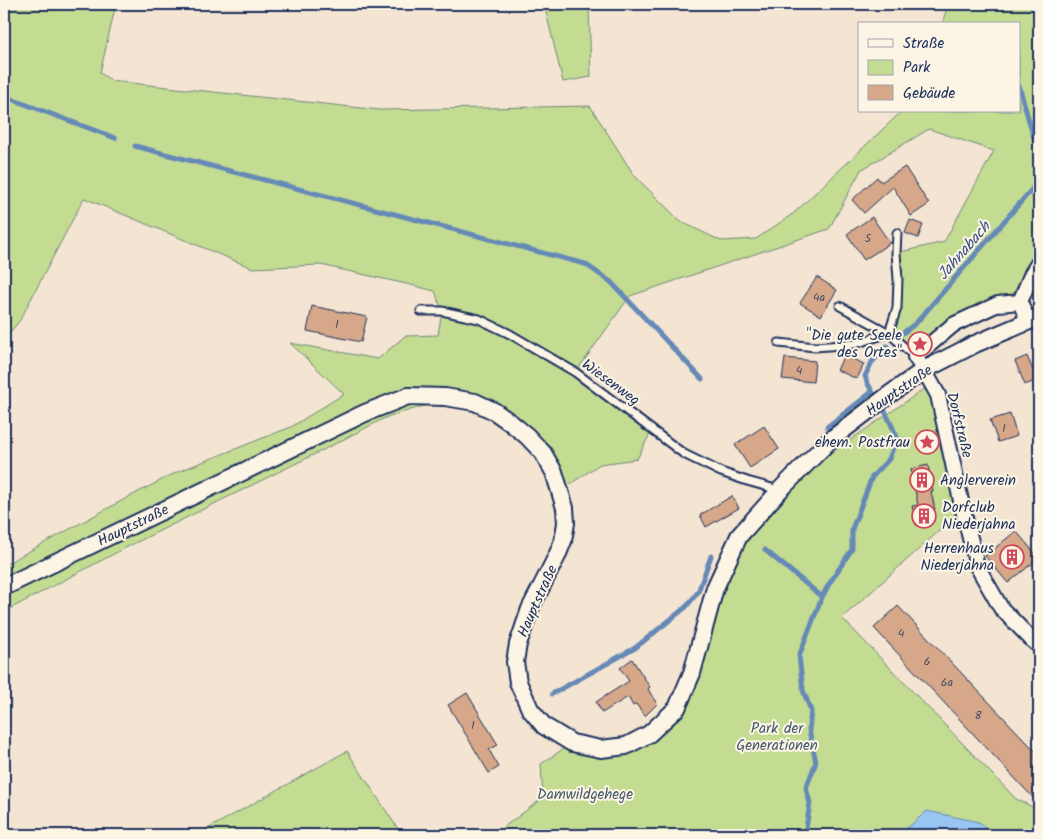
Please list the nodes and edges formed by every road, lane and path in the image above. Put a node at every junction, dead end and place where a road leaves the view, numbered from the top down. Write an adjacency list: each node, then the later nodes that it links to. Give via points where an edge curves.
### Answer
1 (896, 233): 7 (lane, via 897,308)
2 (1039, 262): 3 (street)
3 (1020, 302): 6 (street); 9 (street, via 998,304 953,325)
4 (840, 306): 7 (lane)
5 (421, 311): 10 (lane, Wiesenweg, via 442,311 479,319 510,334 576,372 684,454 721,472)
6 (1034, 319): 9 (street, Hauptstraße, via 952,355)
7 (889, 333): 8 (lane, via 855,344 815,347); 9 (lane)
8 (779, 344)
9 (920, 363): 10 (street, Hauptstraße, via 890,394 829,441); 12 (street, Dorfstraße, via 938,395 977,566 1001,608)
10 (780, 490): 11 (street, Hauptstraße, via 739,536 715,588 692,673 677,708 649,734 626,746 601,749 572,743 544,726 530,709 518,682 515,662 518,644 530,609 563,541 565,508 554,472 543,453 511,423 475,402 408,396 365,413)
11 (4, 587)
12 (1039, 646)

